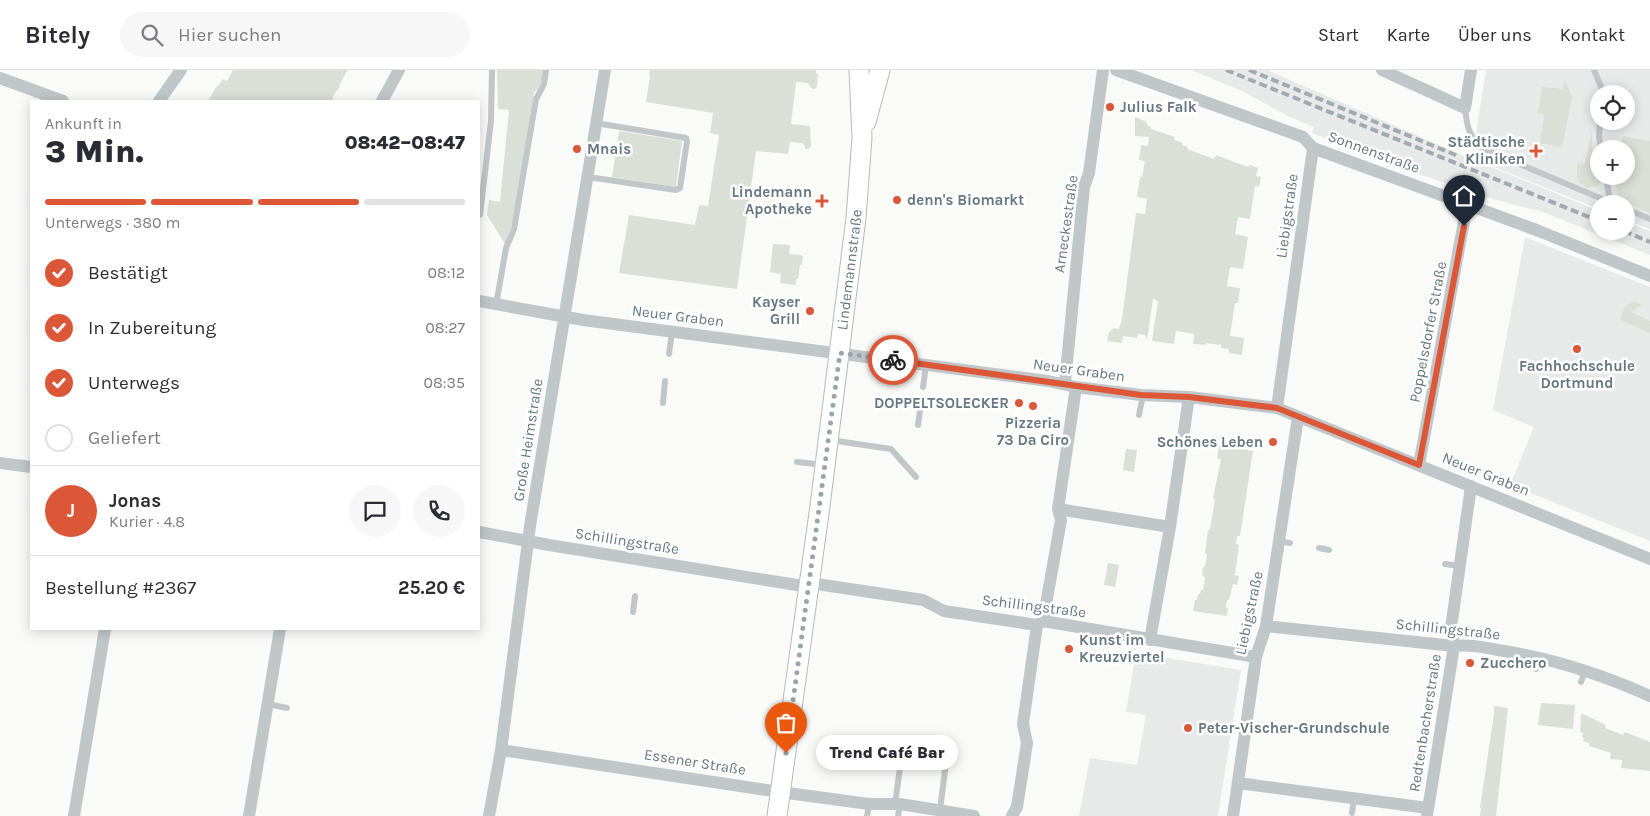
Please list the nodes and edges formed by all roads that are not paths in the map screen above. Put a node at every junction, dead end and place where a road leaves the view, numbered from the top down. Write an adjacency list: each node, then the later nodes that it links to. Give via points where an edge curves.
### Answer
1 (181, 70): 16 (street)
2 (399, 70): 17 (street)
3 (492, 70): 26 (lane, via 491,121)
4 (546, 70): 30 (lane, via 544,84 536,99 514,228 506,248)
5 (605, 70): 19 (street, Große Heimstraße)
6 (859, 70): 20 (main road, Lindemannstraße)
7 (880, 70): 20 (main road, Lindemannstraße)
8 (1103, 70): 37 (street, Arneckestraße, via 1089,173 1084,187)
9 (1116, 70): 21 (street, Sonnenstraße, via 1303,138)
10 (1382, 70): 18 (street)
11 (1471, 70): 18 (street)
12 (1594, 70): 14 (lane)
13 (3, 75): 15 (street)
14 (1600, 85)
15 (61, 100)
16 (160, 100)
17 (383, 100)
18 (1464, 108): 23 (lane, via 1466,124 1478,145)
19 (596, 124): 22 (street, Große Heimstraße); 22 (lane, via 686,138 680,188)
20 (862, 138): 33 (main road, Lindemannstraße)
21 (1313, 148): 24 (street, Sonnenstraße); 42 (street, Liebigstraße)
22 (588, 177): 31 (street, Große Heimstraße)
23 (1593, 195)
24 (1467, 205): 28 (street, Sonnenstraße); 50 (street, Poppelsdorfer Straße)
25 (1635, 213): 27 (lane)
26 (480, 215)
27 (1650, 219)
28 (1650, 276)
29 (480, 301): 30 (street, Neuer Graben)
30 (496, 305): 31 (street, Neuer Graben)
31 (565, 317): 32 (street, Neuer Graben); 58 (street, Große Heimstraße)
32 (672, 332): 33 (street, Neuer Graben); 34 (lane)
33 (840, 353): 35 (street, Neuer Graben); 47 (main road, Lindemannstraße)
34 (670, 354)
35 (926, 365): 37 (street, Neuer Graben); 38 (lane)
36 (665, 381): 41 (lane)
37 (1070, 385): 39 (street, Neuer Graben); 55 (street, Arneckestraße)
38 (923, 387)
39 (1143, 395): 40 (street, Neuer Graben); 44 (lane)
40 (1189, 397): 42 (street, Neuer Graben); 56 (street)
41 (663, 403)
42 (1277, 408): 45 (street, Neuer Graben)
43 (920, 411): 46 (lane)
44 (1140, 416)
45 (1298, 417): 50 (street, Neuer Graben); 68 (street, Liebigstraße, via 1285,542)
46 (918, 425)
47 (829, 440): 51 (main road, Lindemannstraße); 53 (lane, via 891,449)
48 (797, 462): 51 (lane)
49 (0, 463): 52 (street)
50 (1419, 465): 54 (street, Neuer Graben)
51 (825, 466): 64 (main road, Lindemannstraße)
52 (30, 467)
53 (916, 477)
54 (1472, 486): 61 (street, Neuer Graben); 63 (street, Redtenbacherstraße)
55 (1058, 509): 56 (street); 67 (street, Arneckestraße, via 1060,520)
56 (1170, 527): 71 (street)
57 (480, 532): 58 (street, Schillingstraße)
58 (528, 541): 64 (street, Schillingstraße, via 640,563); 77 (street, Große Heimstraße)
59 (1319, 548): 60 (lane)
60 (1330, 550)
61 (1650, 559)
62 (1445, 564): 63 (lane)
63 (1460, 566): 72 (street, Redtenbacherstraße, via 1451,628)
64 (809, 585): 67 (street, Schillingstraße, via 923,600 944,611); 79 (main road, Lindemannstraße)
65 (635, 596): 66 (lane)
66 (633, 612)
67 (1040, 623): 71 (street, Schillingstraße); 91 (street, Arneckestraße, via 1023,724 1027,744 1017,807)
68 (1266, 626): 72 (street, Schillingstraße); 73 (street, Liebigstraße)
69 (105, 630): 86 (street)
70 (280, 630): 75 (street)
71 (1150, 640): 73 (street, Schillingstraße)
72 (1454, 646): 74 (street, Schillingstraße, via 1468,644 1537,664 1566,664 1583,676 1624,684); 84 (street, Redtenbacherstraße)
73 (1256, 657): 78 (street, Liebigstraße)
74 (1650, 696)
75 (268, 704): 76 (lane); 87 (street)
76 (287, 708)
77 (501, 750): 79 (street, Essener Straße); 88 (street, Große Heimstraße)
78 (1238, 783): 80 (street); 92 (street, Liebigstraße)
79 (780, 792): 82 (street, Essener Straße); 89 (main road, Lindemannstraße)
80 (1354, 798): 84 (street); 85 (lane)
81 (898, 808): 82 (street, Essener Straße); 83 (street, Essener Straße); 83 (lane, via 903,746 912,740 938,744 947,755)
82 (868, 810)
83 (940, 810): 90 (street, Essener Straße)
84 (1427, 812)
85 (1352, 813)
86 (74, 816)
87 (249, 816)
88 (490, 816)
89 (777, 816)
90 (974, 816)
91 (1012, 816)
92 (1232, 816)

